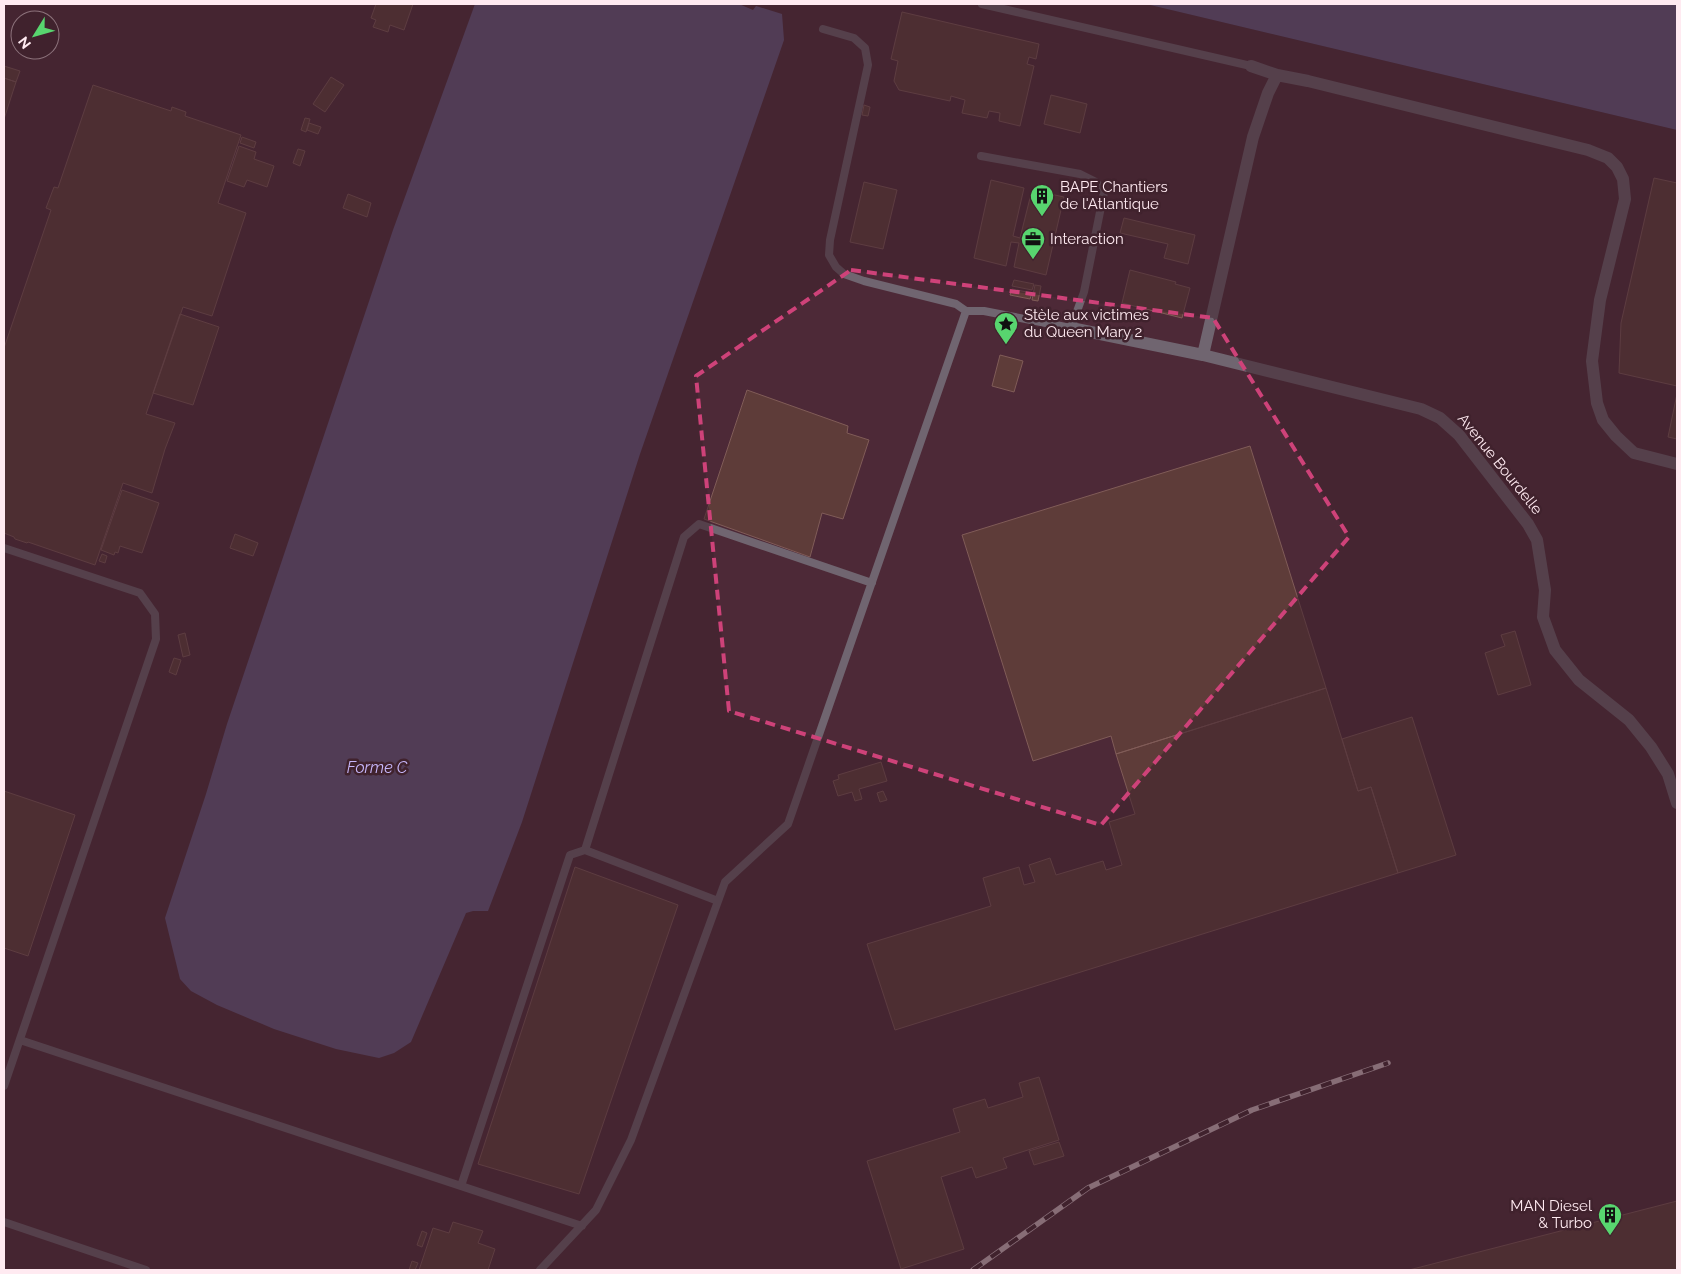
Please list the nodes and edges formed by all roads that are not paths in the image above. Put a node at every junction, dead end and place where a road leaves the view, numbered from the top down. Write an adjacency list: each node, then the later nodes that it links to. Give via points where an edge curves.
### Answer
1 (982, 4): 3 (lane)
2 (823, 29): 6 (lane, via 854,38 865,48 868,65 829,255 844,274 956,304)
3 (1250, 66): 4 (street)
4 (1277, 75): 8 (street, via 1253,138); 9 (street, via 1588,150 1608,158 1623,180 1625,199 1600,300 1592,361 1597,403 1603,420 1634,453)
5 (981, 156): 7 (lane, via 1080,174 1096,182 1104,192 1084,294)
6 (966, 311): 7 (lane); 11 (lane)
7 (1071, 328): 8 (street, Avenue Bourdelle)
8 (1203, 355): 12 (street, Avenue Bourdelle, via 1421,409 1440,418 1459,435 1537,540 1545,590 1543,617 1555,650 1579,680 1629,720 1651,747 1668,774)
9 (1677, 464)
10 (4, 548): 15 (lane, via 140,594 155,614 156,639)
11 (872, 583): 13 (lane, via 700,524 684,537); 14 (lane, via 788,824 725,882)
12 (1677, 803)
13 (585, 850): 14 (lane); 17 (lane, via 570,855)
14 (718, 901): 19 (lane, via 631,1140 596,1210)
15 (20, 1040): 16 (lane); 17 (lane)
16 (4, 1086)
17 (461, 1186): 19 (lane)
18 (4, 1222): 20 (lane)
19 (582, 1226): 21 (lane)
20 (146, 1270)
21 (540, 1270)

